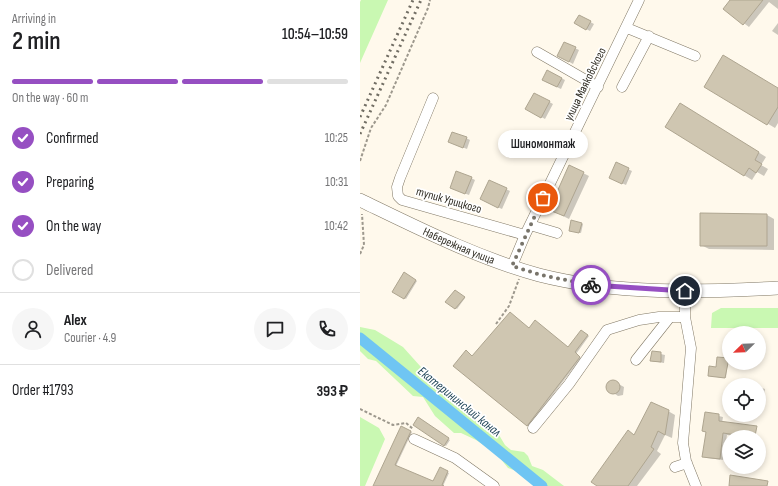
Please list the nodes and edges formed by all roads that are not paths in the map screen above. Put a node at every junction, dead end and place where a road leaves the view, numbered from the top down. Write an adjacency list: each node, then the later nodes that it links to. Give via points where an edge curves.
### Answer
1 (639, 0): 2 (street, улица Маяковского)
2 (627, 28): 3 (street); 6 (street, улица Маяковского)
3 (648, 36): 5 (street); 7 (street)
4 (537, 52): 6 (street)
5 (695, 56)
6 (598, 87): 10 (street, улица Маяковского)
7 (622, 87)
8 (433, 98): 12 (street, тупик Урицкого, via 400,178 398,196 402,200)
9 (361, 206): 13 (main road, Набережная улица)
10 (530, 225): 11 (street); 12 (street, улица Маяковского)
11 (557, 233)
12 (525, 235): 13 (street, улица Маяковского)
13 (512, 266): 15 (main road, Набережная улица, via 589,285)
14 (778, 288): 15 (main road, Набережная улица)
15 (685, 291): 17 (street)
16 (670, 317): 17 (street); 18 (street); 19 (street, via 639,320 607,330 569,384)
17 (685, 317): 21 (street, via 691,348 683,437)
18 (636, 360)
19 (533, 428)
20 (414, 439): 23 (street, via 455,458)
21 (687, 463): 22 (street); 24 (street)
22 (675, 467)
23 (494, 486)
24 (696, 486)

